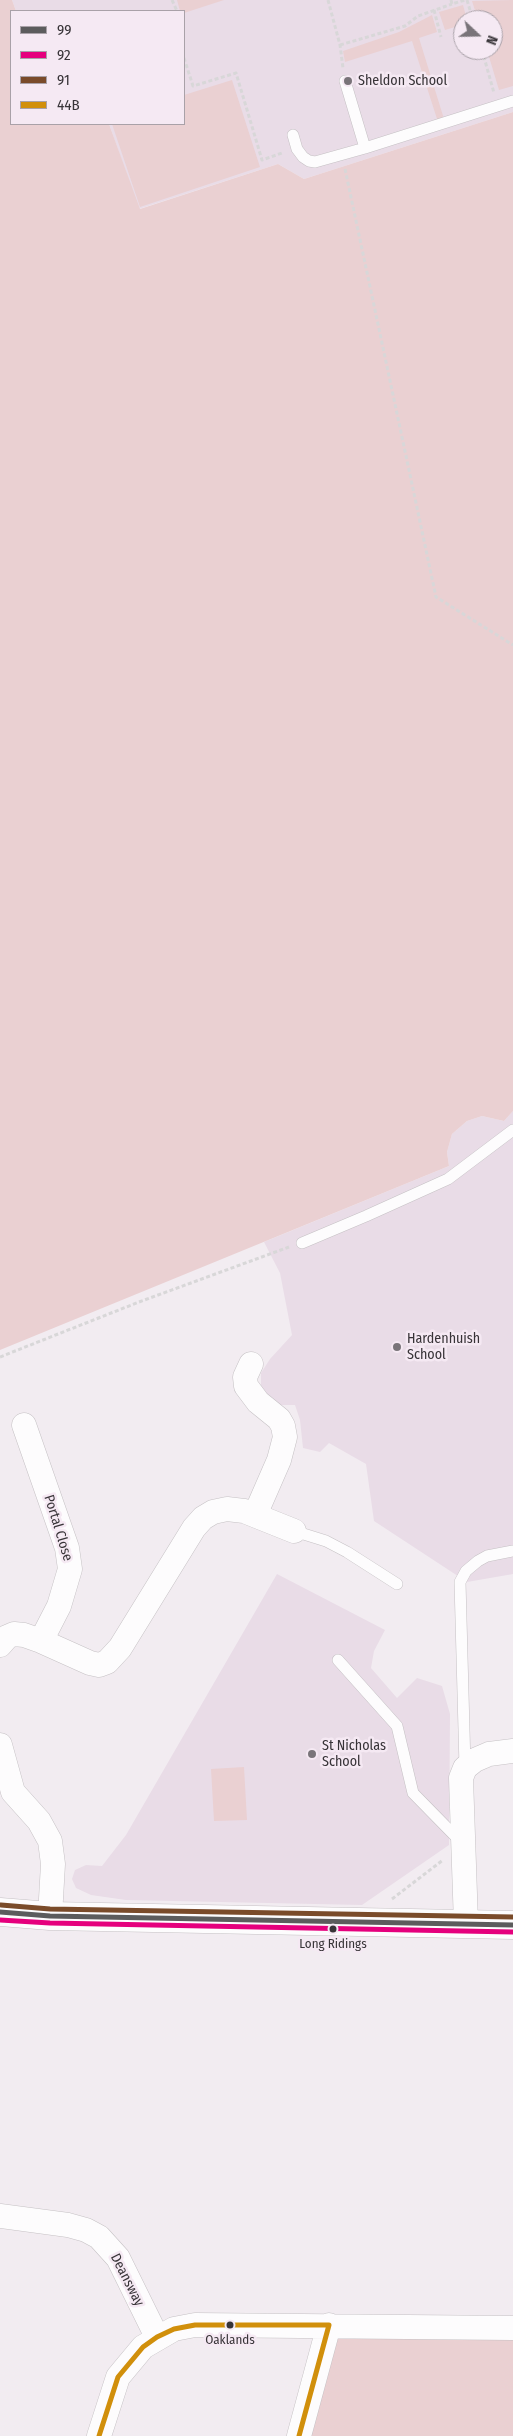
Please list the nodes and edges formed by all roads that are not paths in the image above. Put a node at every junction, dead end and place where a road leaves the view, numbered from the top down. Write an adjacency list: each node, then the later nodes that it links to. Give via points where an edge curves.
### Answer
1 (344, 81): 4 (lane)
2 (513, 101): 4 (lane)
3 (293, 135): 4 (lane, via 297,148 309,161)
4 (365, 148)
5 (513, 1130): 6 (lane, via 448,1178)
6 (302, 1243)
7 (251, 1364): 9 (street, via 245,1377 246,1386 258,1402 279,1418 285,1437 279,1460)
8 (24, 1425): 13 (street, Portal Close, via 66,1543 70,1564 64,1594)
9 (254, 1515): 10 (street); 13 (street, via 219,1510 199,1522 120,1648 106,1663 90,1663)
10 (294, 1531): 12 (lane, via 326,1541)
11 (513, 1551): 18 (lane, via 478,1561 466,1571 460,1582)
12 (397, 1584)
13 (41, 1641): 14 (street, via 14,1634 6,1637)
14 (0, 1645)
15 (338, 1660): 19 (lane, via 397,1726 413,1793)
16 (0, 1745): 21 (street, via 15,1796 40,1821 50,1841 53,1864)
17 (513, 1750): 18 (street, via 482,1757)
18 (465, 1768): 19 (street, via 460,1788)
19 (463, 1845): 22 (street)
20 (0, 1912): 21 (main road)
21 (50, 1916): 22 (main road)
22 (466, 1924): 23 (main road)
23 (513, 1925)
24 (0, 2216): 27 (street, Deansway, via 68,2225 99,2237 118,2258)
25 (328, 2325): 26 (street); 27 (street, via 195,2325 174,2329); 29 (street)
26 (513, 2328)
27 (157, 2337): 28 (street, via 143,2347 118,2377)
28 (98, 2436)
29 (299, 2436)

